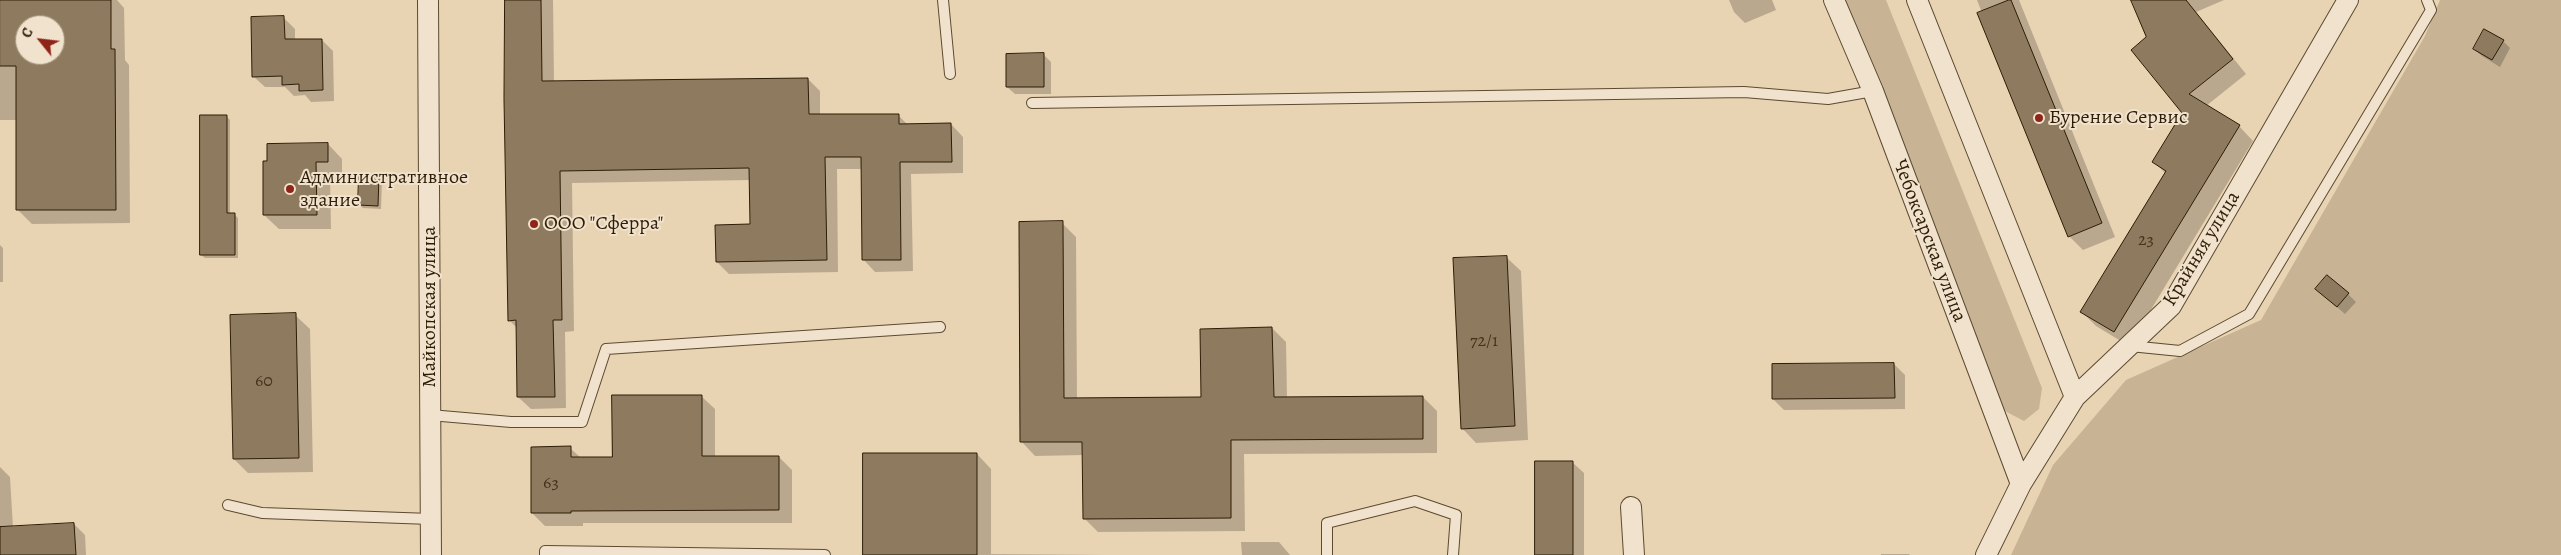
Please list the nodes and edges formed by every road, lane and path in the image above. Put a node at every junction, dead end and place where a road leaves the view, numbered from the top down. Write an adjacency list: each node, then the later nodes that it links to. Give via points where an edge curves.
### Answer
1 (428, 0): 13 (street, Майкопская улица)
2 (943, 0): 7 (lane)
3 (1834, 0): 8 (street, Чебоксарская улица)
4 (1917, 0): 12 (street)
5 (2348, 0): 11 (street, Крайняя улица, via 2171,306)
6 (2427, 0): 11 (lane, via 2431,10 2249,314 2180,351)
7 (950, 74)
8 (1873, 91): 9 (lane, via 1828,99 1744,92); 14 (street, Чебоксарская улица)
9 (1032, 103)
10 (940, 327): 13 (lane, via 606,350 582,422 511,422)
11 (2129, 346): 12 (street, Крайняя улица)
12 (2075, 397): 14 (street, Крайняя улица)
13 (430, 415): 17 (street, Майкопская улица)
14 (2021, 484): 24 (street, Крайняя улица)
15 (228, 505): 17 (lane, via 262,513)
16 (1631, 507): 23 (street)
17 (431, 519): 18 (street, Майкопская улица)
18 (431, 555)
19 (545, 555): 20 (lane, via 545,550)
20 (825, 555)
21 (1326, 555): 22 (lane, via 1327,523 1415,501 1456,515)
22 (1453, 555)
23 (1634, 555)
24 (1986, 555)

